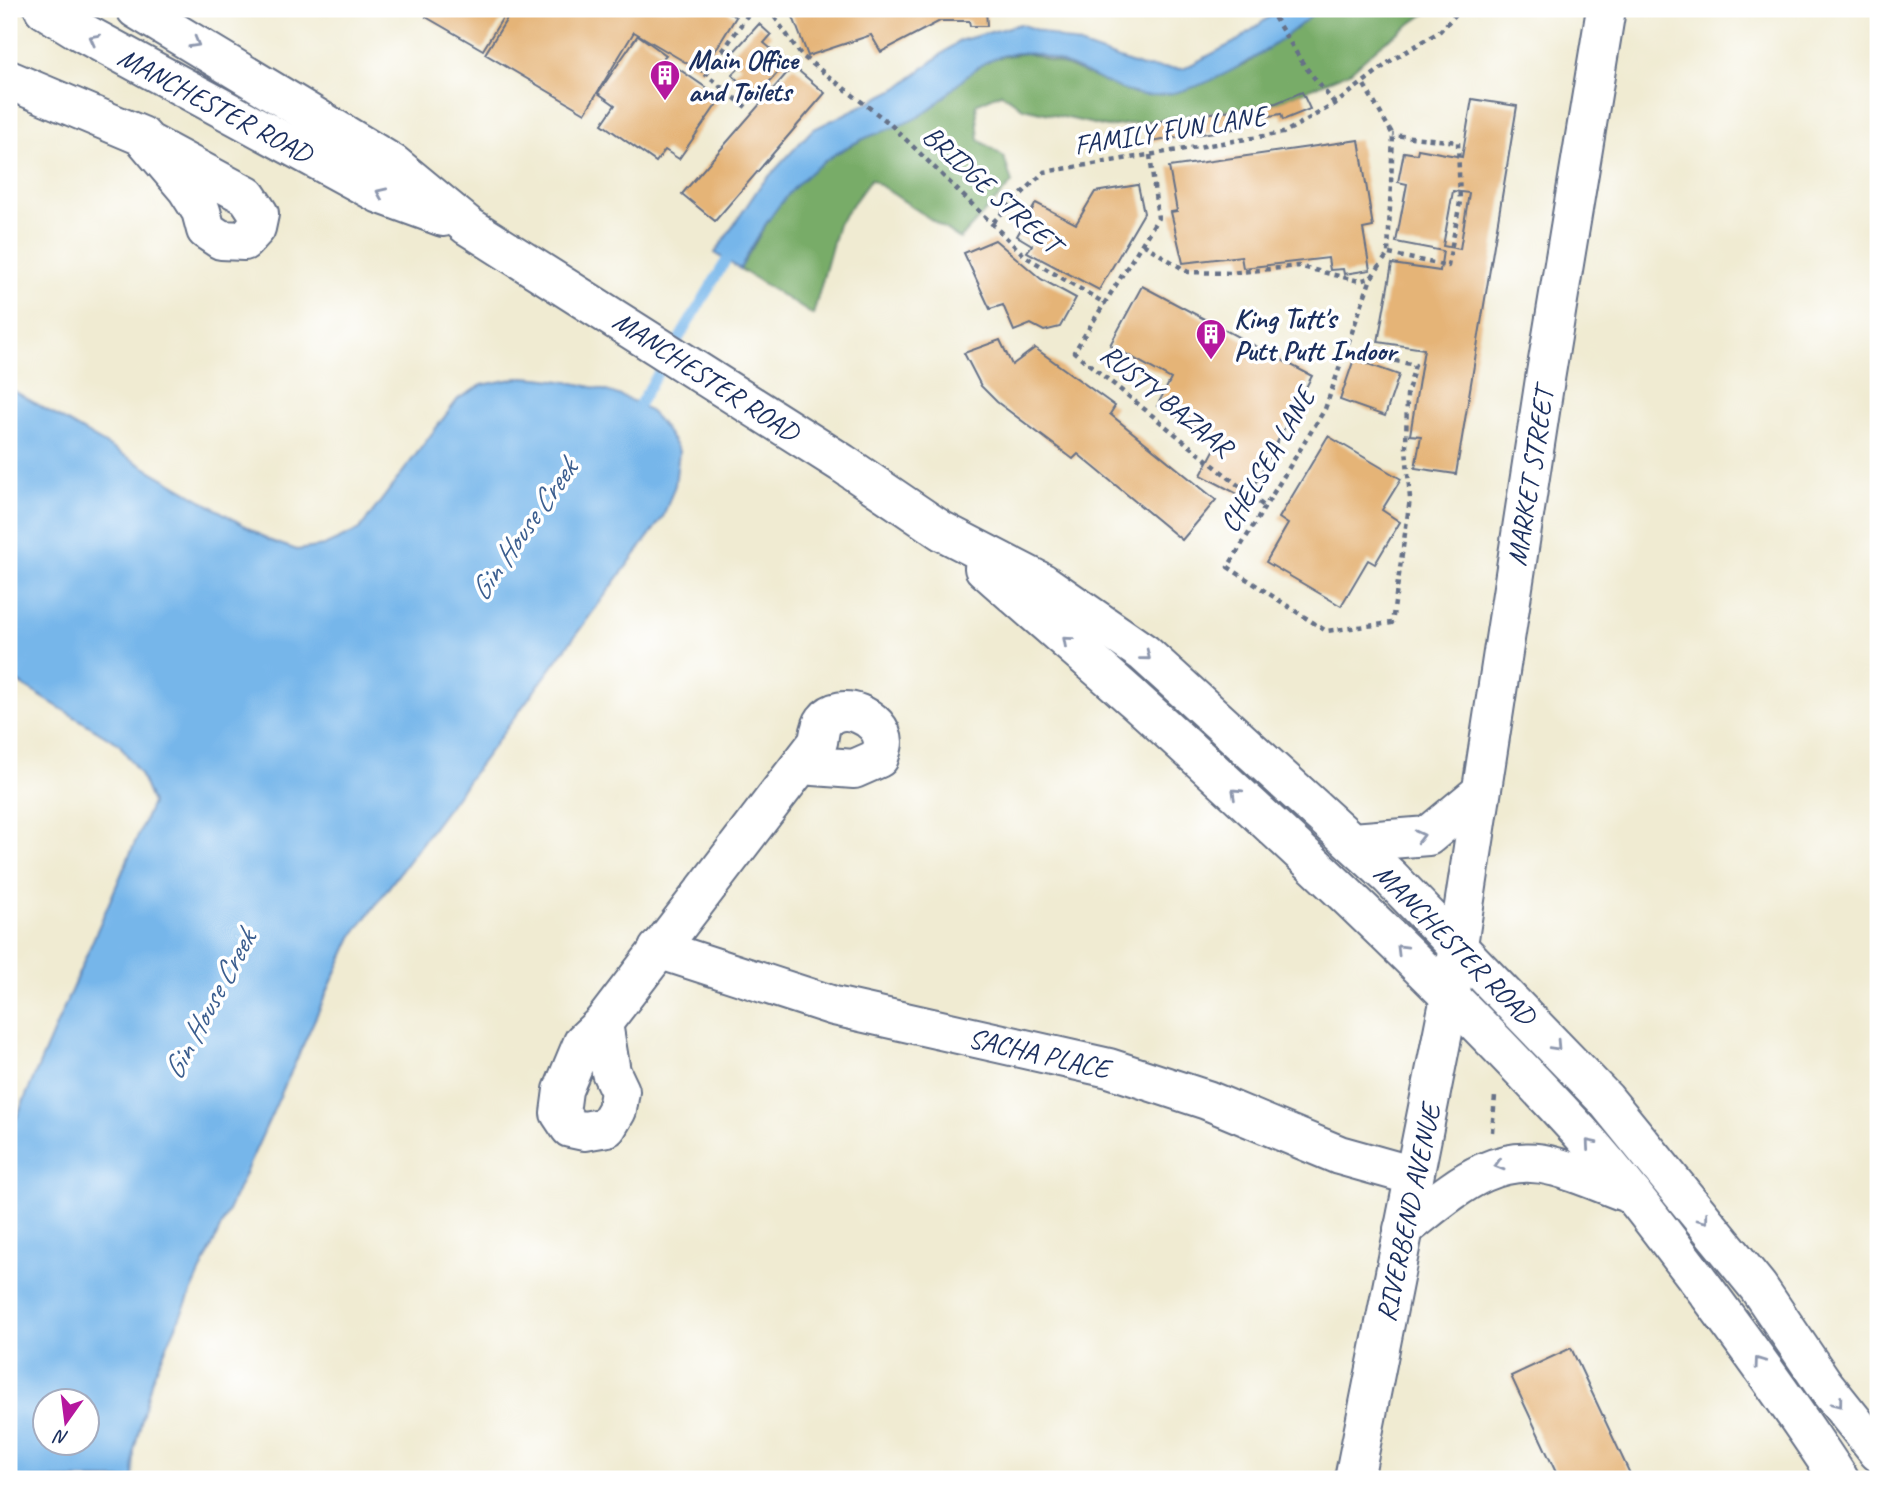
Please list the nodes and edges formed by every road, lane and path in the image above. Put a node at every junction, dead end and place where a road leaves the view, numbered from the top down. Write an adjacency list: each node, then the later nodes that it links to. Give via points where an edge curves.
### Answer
1 (44, 9): 16 (street, MANCHESTER ROAD, one-way to 1, via 380,194)
2 (136, 9): 16 (street, MANCHESTER ROAD, one-way to 16, via 393,164)
3 (752, 9): 11 (path, via 706,75)
4 (769, 9): 15 (path, BRIDGE STREET, via 801,55 889,123)
5 (1269, 9): 10 (path)
6 (1461, 9): 9 (path, FAMILY FUN LANE, via 1439,32)
7 (1606, 9): 25 (street, MARKET STREET)
8 (9, 80): 13 (street)
9 (1363, 83): 10 (path, FAMILY FUN LANE); 12 (path)
10 (1335, 104): 14 (path, FAMILY FUN LANE, via 1283,133)
11 (746, 107)
12 (1393, 135): 18 (path); 18 (path, via 1458,142 1460,202 1448,266)
13 (145, 139)
14 (1150, 155): 15 (path, FAMILY FUN LANE, via 1044,172); 17 (path, via 1158,218)
15 (993, 222): 20 (path, BRIDGE STREET, via 1026,257)
16 (468, 226): 23 (street, MANCHESTER ROAD)
17 (1143, 244): 19 (path, via 1188,272 1231,274 1298,267 1359,281); 20 (path)
18 (1388, 254): 19 (path, CHELSEA LANE)
19 (1371, 278): 21 (path, CHELSEA LANE)
20 (1105, 304): 22 (path, RUSTY BAZAAR, via 1074,352)
21 (1346, 350): 22 (path, CHELSEA LANE, via 1325,408); 22 (path, CHELSEA LANE, via 1415,365 1407,395 1410,499 1392,623 1326,631 1228,567)
22 (1265, 508)
23 (942, 531): 26 (street, MANCHESTER ROAD, one-way to 26, via 1043,583 1144,653); 29 (street, MANCHESTER ROAD, one-way to 23, via 1144,709)
24 (809, 754): 28 (street)
25 (1480, 793): 26 (street, one-way to 25, via 1428,836); 27 (street, MARKET STREET)
26 (1353, 842): 27 (street, MANCHESTER ROAD)
27 (1457, 945): 29 (street, RIVERBEND AVENUE); 36 (street, MANCHESTER ROAD, one-way to 36, via 1605,1099 1671,1176)
28 (659, 949): 30 (street); 33 (street, SACHA PLACE, via 834,1006 1110,1068 1207,1100 1339,1155)
29 (1450, 997): 33 (street, RIVERBEND AVENUE); 34 (street, MANCHESTER ROAD, one-way to 29)
30 (603, 1023)
31 (1491, 1088): 32 (path, via 1497,1103)
32 (1491, 1136)
33 (1413, 1176): 35 (street, RIVERBEND AVENUE)
34 (1634, 1196): 35 (street, one-way to 35, via 1556,1167 1511,1161 1478,1174); 38 (street, MANCHESTER ROAD, one-way to 34, via 1766,1371)
35 (1403, 1229): 37 (street, RIVERBEND AVENUE)
36 (1878, 1452)
37 (1354, 1479)
38 (1839, 1479)

